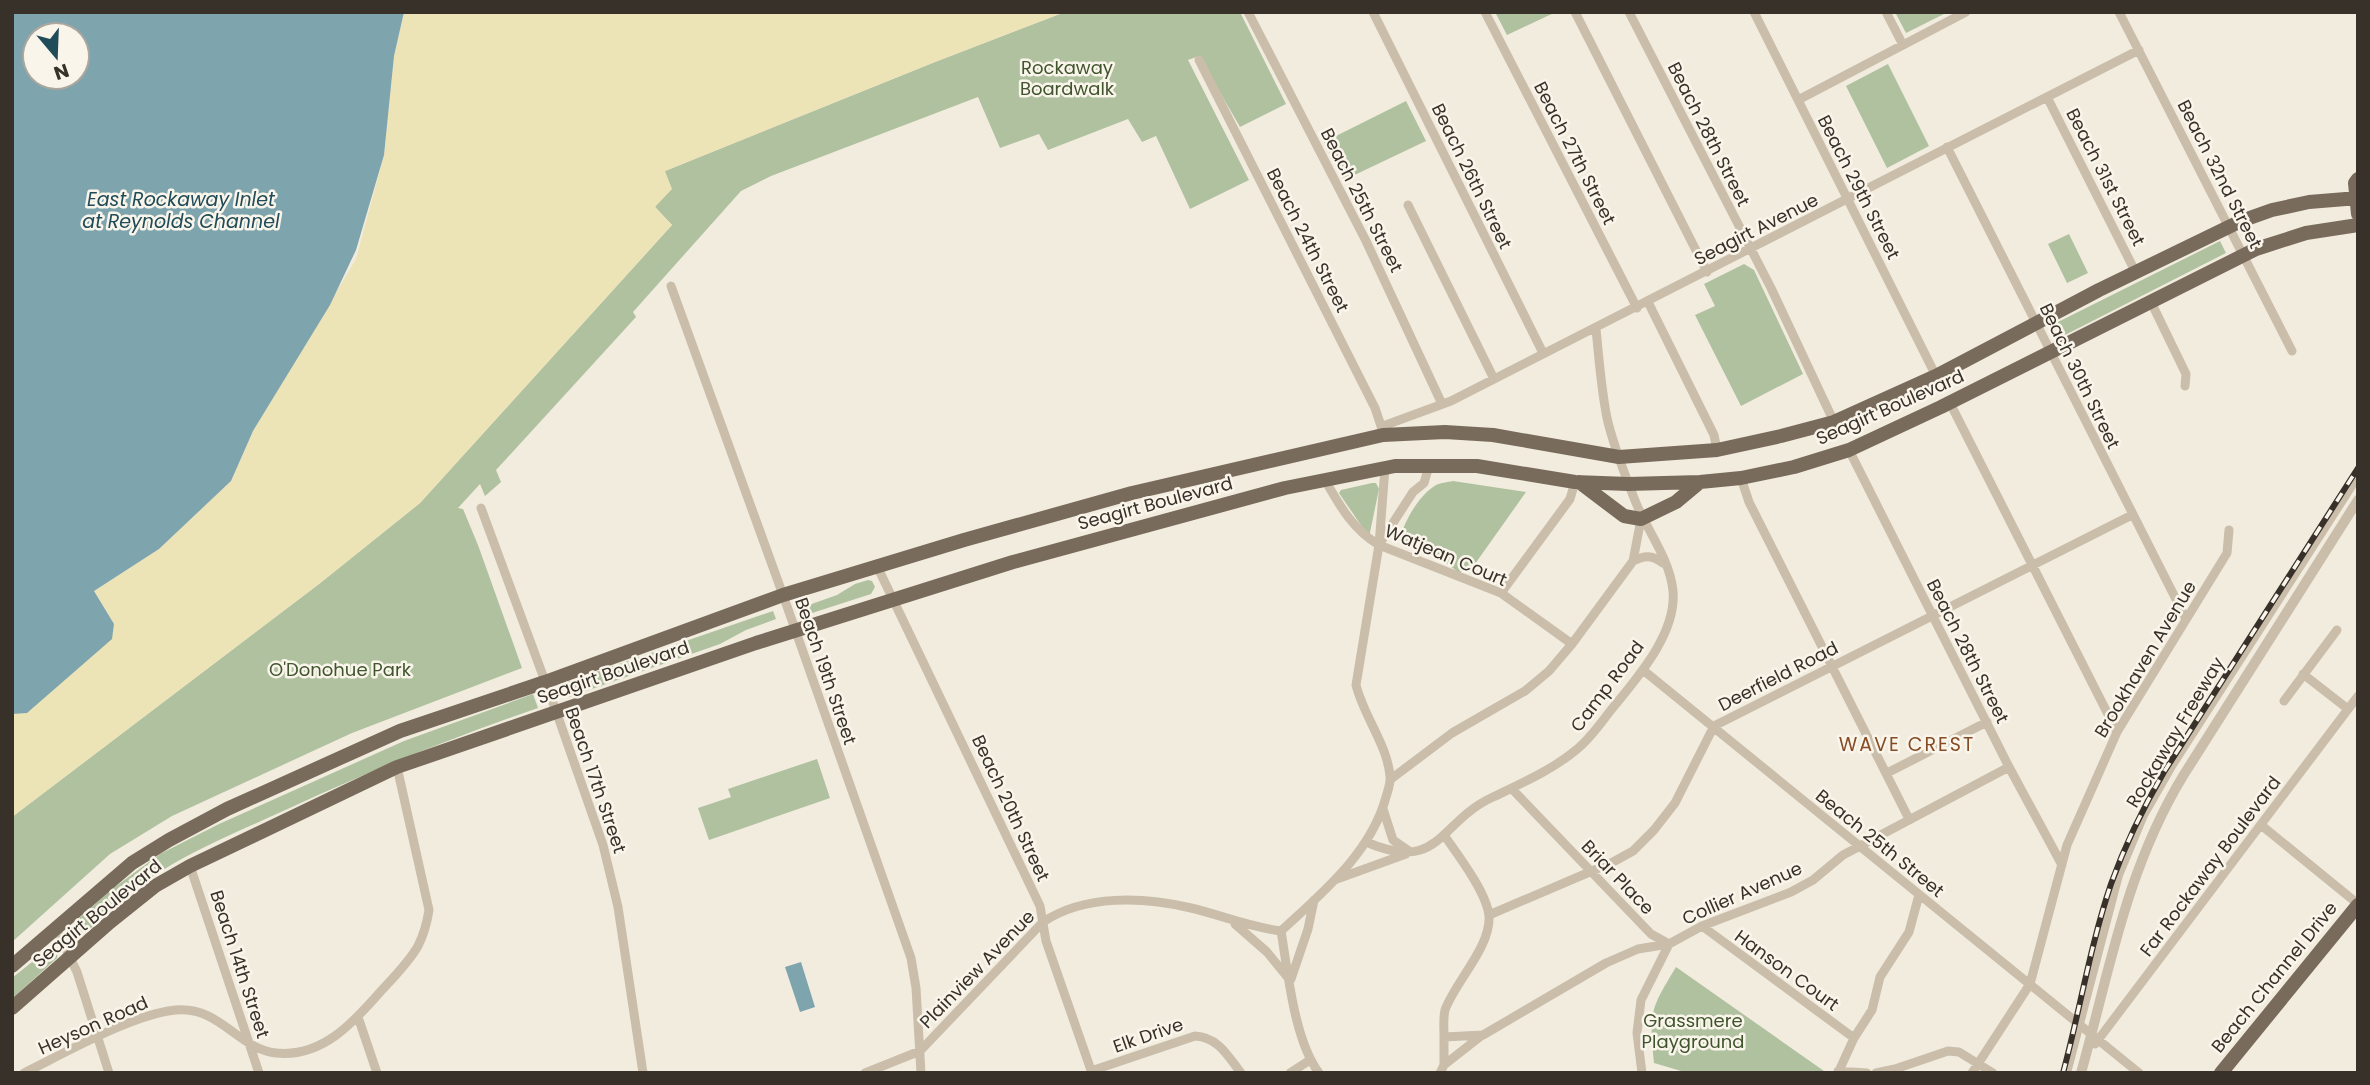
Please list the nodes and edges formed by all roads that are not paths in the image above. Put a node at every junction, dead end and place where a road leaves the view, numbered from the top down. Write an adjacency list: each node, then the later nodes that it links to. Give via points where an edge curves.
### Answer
1 (1248, 12): 40 (street, Beach 25th Street, via 1366,241)
2 (1373, 12): 34 (street, Beach 26th Street)
3 (1485, 12): 30 (street, Beach 27th Street)
4 (1575, 12): 25 (street)
5 (1629, 12): 23 (street, Beach 28th Street)
6 (1754, 12): 14 (street, Beach 29th Street)
7 (1885, 12): 10 (street)
8 (1966, 12): 10 (street)
9 (2119, 12): 11 (street, Beach 32nd Street)
10 (1903, 45): 14 (street)
11 (2139, 50): 13 (street, Seagirt Avenue); 22 (street, Beach 32nd Street)
12 (1199, 61): 42 (street, Beach 24th Street)
13 (2047, 97): 15 (street, Seagirt Avenue); 26 (street, Beach 31st Street)
14 (1798, 100): 18 (street, Beach 29th Street)
15 (1947, 147): 18 (street, Seagirt Avenue); 31 (street, Beach 30th Street)
16 (2358, 179): 17 (main road)
17 (2357, 198): 20 (main road); 22 (main road, Seagirt Boulevard, via 2291,205)
18 (1847, 199): 23 (street, Seagirt Avenue); 36 (street, Beach 29th Street)
19 (1408, 205): 37 (street)
20 (2358, 215)
21 (2358, 225): 24 (main road, Seagirt Boulevard, via 2297,235)
22 (2229, 226): 24 (street, Beach 32nd Street); 26 (main road, Seagirt Boulevard)
23 (1751, 249): 25 (street, Seagirt Avenue); 41 (street, Beach 28th Street)
24 (2244, 255): 29 (main road, Seagirt Boulevard); 33 (street, Beach 32nd Street)
25 (1707, 272): 28 (street, Seagirt Avenue)
26 (2136, 272): 31 (main road, Seagirt Boulevard)
27 (671, 286): 65 (street, Beach 19th Street)
28 (1648, 302): 30 (street, Seagirt Avenue); 43 (street, via 1714,435)
29 (2151, 302): 35 (main road, Seagirt Boulevard); 38 (street, via 2186,374)
30 (1637, 308): 32 (street, Seagirt Avenue)
31 (2036, 323): 35 (street, Beach 30th Street); 36 (main road, Seagirt Boulevard)
32 (1596, 329): 34 (street, Seagirt Avenue); 45 (street, Camp Road, via 1607,420)
33 (2291, 351)
34 (1543, 353): 37 (street, Seagirt Avenue)
35 (2051, 353): 39 (main road, Seagirt Boulevard); 56 (street, Beach 30th Street)
36 (1936, 376): 41 (main road, Seagirt Boulevard)
37 (1494, 379): 40 (street, Seagirt Avenue)
38 (2185, 386)
39 (1950, 403): 44 (main road, Seagirt Boulevard); 61 (street)
40 (1442, 404): 42 (street, Seagirt Avenue)
41 (1834, 422): 43 (main road, Seagirt Boulevard)
42 (1383, 430): 45 (main road, Seagirt Boulevard, via 1493,435); 62 (main road, Seagirt Boulevard, via 1148,489)
43 (1717, 450): 45 (main road, Seagirt Boulevard)
44 (1849, 450): 49 (main road, Seagirt Boulevard); 67 (street, Beach 28th Street)
45 (1619, 457): 53 (street, Camp Road)
46 (1429, 466): 47 (main road, Seagirt Boulevard); 51 (main road, Seagirt Boulevard, via 1477,466); 59 (street, via 1424,483 1413,492)
47 (1385, 468): 50 (main road, Seagirt Boulevard); 59 (street)
48 (2358, 475): 115 (street, Rockaway Freeway, via 2148,806 2112,893)
49 (1741, 478): 52 (main road, Seagirt Boulevard); 72 (street)
50 (1325, 480): 59 (street, Watjean Court, via 1361,533); 66 (main road, Seagirt Boulevard, via 1024,558)
51 (1577, 482): 53 (main road, Seagirt Boulevard); 57 (main road, via 1624,516); 64 (street, via 1570,499)
52 (1700, 482): 53 (main road, Seagirt Boulevard); 57 (main road, via 1676,502)
53 (1628, 484): 57 (street, Camp Road)
54 (2358, 500): 117 (street, Rockaway Freeway, via 2159,818 2126,899)
55 (481, 508): 75 (street, Beach 17th Street)
56 (2132, 515): 61 (street, Deerfield Road); 68 (street, Beach 30th Street)
57 (1642, 519): 60 (street); 63 (street, Camp Road)
58 (2229, 530): 68 (street, Brookhaven Avenue, via 2227,553)
59 (1379, 545): 64 (street, Watjean Court); 86 (street, via 1356,685)
60 (1633, 561): 63 (street, via 1650,556); 71 (street)
61 (2033, 564): 67 (street, Deerfield Road); 82 (street)
62 (877, 566): 65 (main road, Seagirt Boulevard); 66 (street, Beach 20th Street)
63 (1667, 569): 73 (street, Camp Road, via 1673,588 1672,611)
64 (1501, 593): 71 (street, Watjean Court)
65 (783, 595): 69 (street, Beach 19th Street); 75 (main road, Seagirt Boulevard)
66 (894, 599): 69 (main road, Seagirt Boulevard); 104 (street, Beach 20th Street, via 1040,906)
67 (1932, 615): 72 (street, Deerfield Road); 80 (street, Beach 28th Street)
68 (2186, 618): 82 (street, Brookhaven Avenue)
69 (794, 630): 79 (main road, Seagirt Boulevard); 122 (street, Beach 19th Street, via 911,958)
70 (2337, 630): 74 (street)
71 (1572, 644): 86 (street, via 1525,691 1452,733)
72 (1832, 666): 81 (street, Deerfield Road); 85 (street)
73 (1643, 670): 81 (street, Beach 25th Street); 87 (street, Camp Road, via 1580,748)
74 (2303, 674): 77 (street); 78 (street)
75 (545, 682): 79 (street, Beach 17th Street); 106 (main road, Seagirt Boulevard, via 400,731 227,809 132,863)
76 (2358, 696): 78 (street, Far Rockaway Boulevard)
77 (2284, 701)
78 (2348, 709): 90 (street, Far Rockaway Boulevard)
79 (556, 711): 83 (main road, Seagirt Boulevard); 132 (street, Beach 17th Street, via 612,882)
80 (1987, 722): 84 (street, Beach 28th Street); 85 (street)
81 (1714, 726): 93 (street, Beach 25th Street); 97 (street, Deerfield Road, via 1675,803 1654,830 1633,851)
82 (2118, 732): 95 (street, Brookhaven Avenue)
83 (397, 767): 96 (main road, Seagirt Boulevard); 114 (street, Heyson Road, via 429,910 418,947)
84 (2010, 767): 89 (street, Collier Avenue); 95 (street, Beach 28th Street)
85 (1887, 773): 89 (street)
86 (1391, 779): 88 (street)
87 (1512, 789): 91 (street, Camp Road, via 1474,807); 97 (street, Briar Place)
88 (1383, 808): 92 (street); 94 (street, via 1393,840)
89 (1909, 819): 93 (street, Collier Avenue)
90 (2262, 825): 101 (street); 117 (street, Far Rockaway Boulevard)
91 (1444, 835): 94 (street, Camp Road, via 1428,849); 102 (street, via 1468,868)
92 (1366, 842): 94 (street); 98 (street)
93 (1860, 847): 99 (street, Beach 25th Street); 105 (street, Collier Avenue, via 1791,892)
94 (1411, 852): 98 (street, Camp Road)
95 (2062, 865): 112 (street, Brookhaven Avenue)
96 (190, 866): 109 (main road, Seagirt Boulevard, via 155,887); 121 (street, Beach 14th Street)
97 (1591, 871): 102 (street, Deerfield Road); 108 (street, Briar Place, via 1651,934)
98 (1334, 880): 100 (street)
99 (1919, 895): 112 (street, Beach 25th Street); 120 (street, via 1909,932 1880,977 1872,1010)
100 (1314, 900): 107 (street); 111 (street)
101 (2358, 904): 146 (main road, Beach Channel Drive)
102 (1489, 915): 118 (street, via 1480,948 1446,1007)
103 (1230, 921): 104 (street, Plainview Avenue, via 1158,901 1121,900 1084,905); 107 (street, Plainview Avenue); 111 (street, via 1265,950)
104 (1043, 922): 122 (street, Plainview Avenue); 126 (street, Beach 20th Street)
105 (1702, 926): 108 (street, Collier Avenue); 120 (street, Hanson Court)
106 (55, 928): 109 (street); 110 (main road, Seagirt Boulevard)
107 (1280, 930): 111 (street)
108 (1669, 944): 116 (street, Collier Avenue, via 1639,949 1606,963); 138 (street, via 1641,1000 1637,1033)
109 (69, 956): 113 (main road, Seagirt Boulevard); 119 (street)
110 (12, 966)
111 (1290, 981): 123 (street)
112 (2030, 984): 115 (street, Beach 25th Street); 124 (street, Brookhaven Avenue)
113 (12, 1008)
114 (358, 1017): 121 (street, Heyson Road, via 311,1049 274,1053); 131 (street)
115 (2078, 1023): 117 (street, Beach 25th Street); 143 (street, Rockaway Freeway)
116 (1483, 1035): 118 (street, Collier Avenue); 125 (street, Collier Avenue)
117 (2095, 1036): 144 (street, Rockaway Freeway); 145 (street, Beach 25th Street)
118 (1444, 1037): 125 (street, Collier Avenue)
119 (97, 1038): 121 (street, Heyson Road, via 159,1013 192,1010 226,1025); 128 (street, Heyson Road); 129 (street)
120 (1854, 1038): 127 (street)
121 (250, 1044): 130 (street, Beach 14th Street)
122 (920, 1051): 133 (street, Plainview Avenue); 134 (street, Beach 19th Street)
123 (1310, 1060): 136 (street); 137 (street)
124 (1980, 1064): 140 (street, via 1948,1051); 141 (street, Brookhaven Avenue); 142 (street)
125 (1442, 1069)
126 (1092, 1072): 135 (street, Elk Drive, via 1205,1036 1218,1044)
127 (1838, 1072): 139 (street)
128 (24, 1073)
129 (109, 1073)
130 (259, 1073)
131 (377, 1073)
132 (643, 1073)
133 (865, 1073)
134 (920, 1073)
135 (1241, 1073)
136 (1290, 1073)
137 (1319, 1073)
138 (1642, 1073)
139 (1867, 1073)
140 (1876, 1073)
141 (1972, 1073)
142 (1993, 1073)
143 (2066, 1073)
144 (2081, 1073)
145 (2139, 1073)
146 (2221, 1073)

